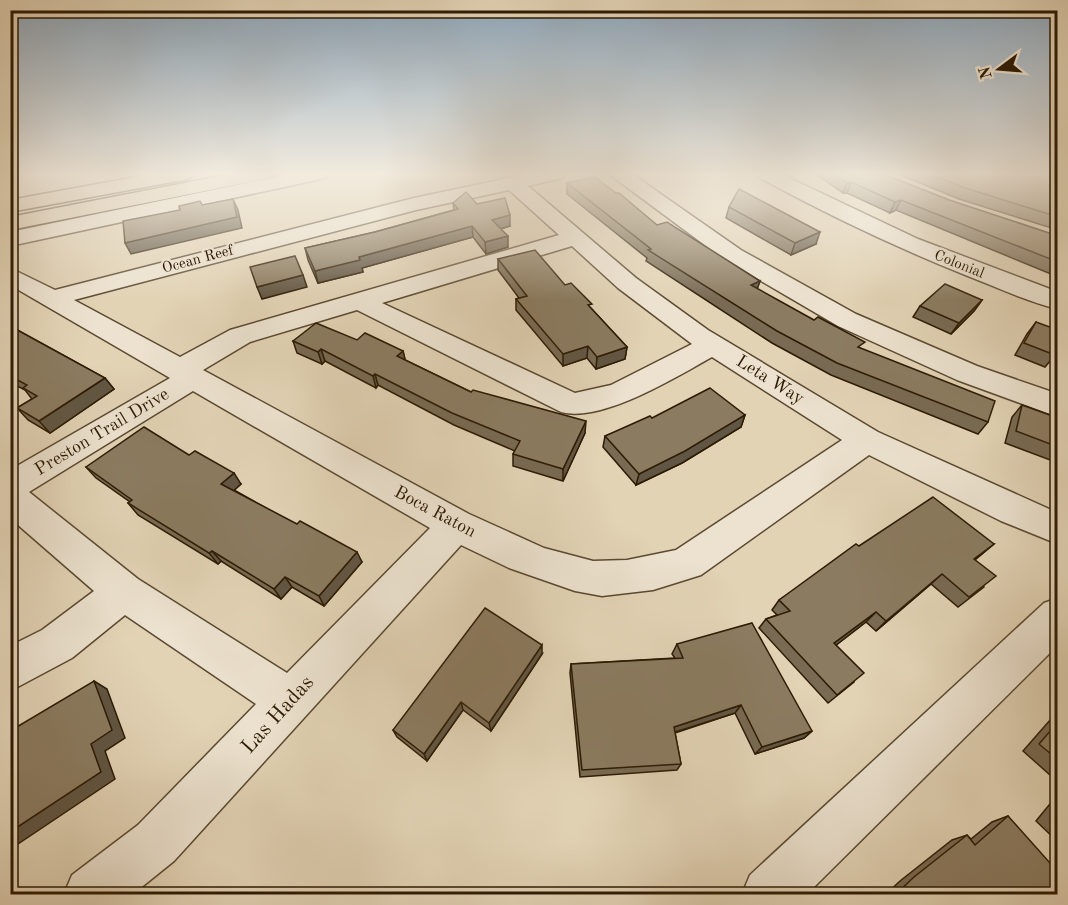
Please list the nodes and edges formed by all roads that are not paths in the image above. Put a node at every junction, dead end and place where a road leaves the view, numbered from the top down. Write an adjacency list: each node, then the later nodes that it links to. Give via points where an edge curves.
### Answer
1 (49, 216): 7 (main road)
2 (118, 216): 9 (street)
3 (367, 216): 11 (street, Ocean Reef)
4 (550, 216): 8 (street, Leta Way)
5 (678, 216): 16 (street, via 733,255 847,320 967,373)
6 (853, 216): 13 (street, Colonial, via 978,273)
7 (10, 224)
8 (575, 238): 12 (street, Preston Trail Drive); 14 (street, Leta Way, via 660,310)
9 (10, 239)
10 (10, 275): 11 (street, Boca Raton)
11 (52, 298): 15 (street, Boca Raton)
12 (358, 301): 14 (street, via 572,404 619,394); 15 (street, Preston Trail Drive, via 240,336)
13 (1058, 302)
14 (713, 345): 17 (street, Leta Way)
15 (186, 374): 18 (street, Preston Trail Drive, via 69,453); 20 (street, Boca Raton)
16 (1058, 406)
17 (867, 440): 20 (street, Boca Raton, via 717,544 662,573 594,579 521,557); 21 (street, Leta Way)
18 (10, 487)
19 (10, 497): 22 (street)
20 (456, 525): 25 (street, Las Hadas)
21 (1058, 529)
22 (124, 592): 24 (street, via 57,644); 25 (street)
23 (1058, 616): 27 (street)
24 (10, 670)
25 (290, 701): 26 (street, Las Hadas, via 156,843)
26 (91, 894)
27 (769, 894)

